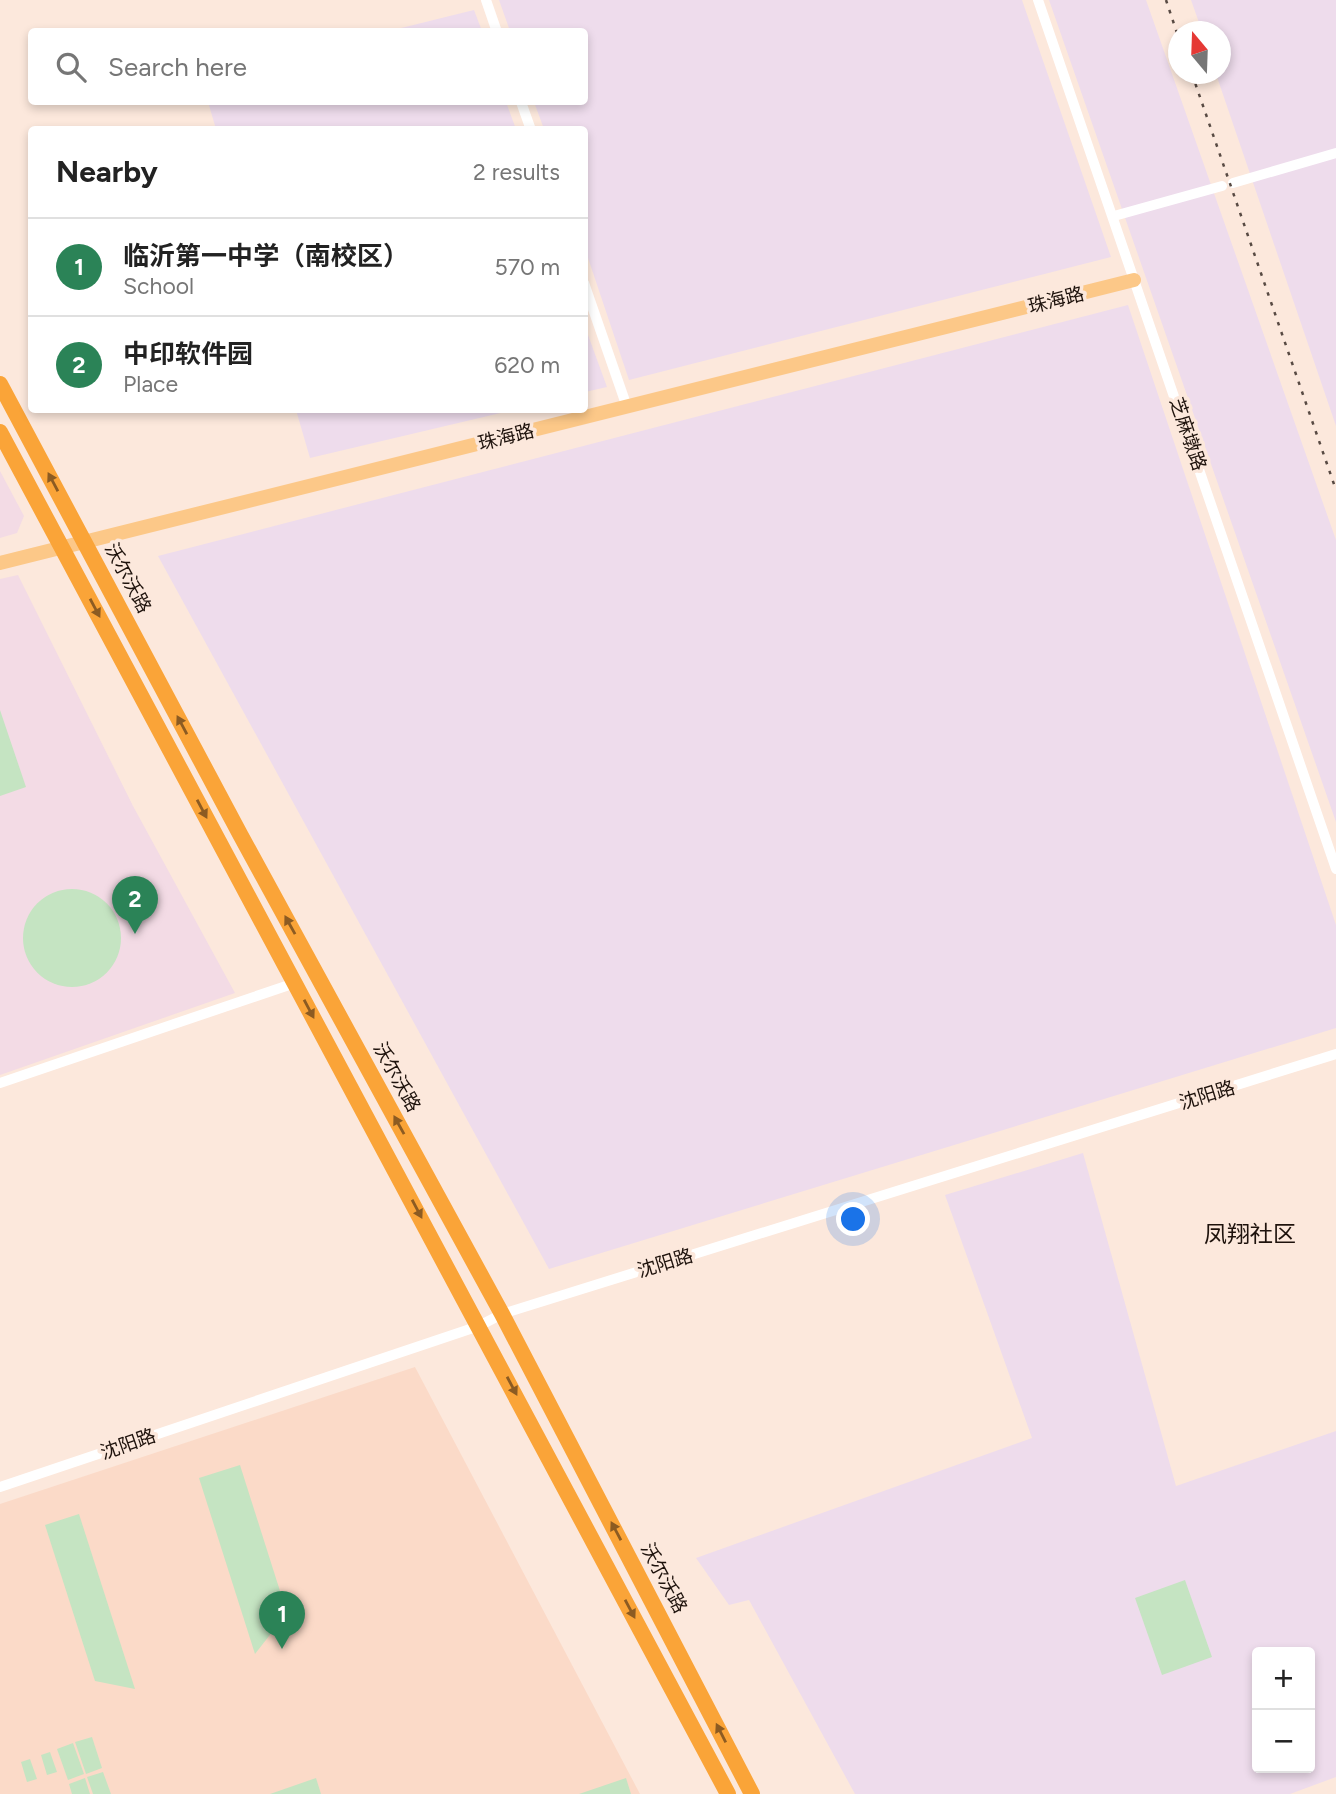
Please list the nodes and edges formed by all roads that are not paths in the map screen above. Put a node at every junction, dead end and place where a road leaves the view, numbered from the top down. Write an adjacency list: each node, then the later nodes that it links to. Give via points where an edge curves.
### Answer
1 (486, 0): 3 (street)
2 (1038, 0): 7 (street, 芝麻墩路)
3 (496, 28)
4 (522, 105): 5 (street)
5 (530, 126)
6 (1336, 153): 7 (street)
7 (1114, 216): 8 (street, 芝麻墩路)
8 (1134, 280): 11 (main road, 珠海路); 16 (street, 芝麻墩路)
9 (588, 294): 11 (street)
10 (0, 384): 13 (highway, 沃尔沃路, one-way to 10)
11 (628, 407): 13 (main road, 珠海路)
12 (0, 432): 14 (highway)
13 (85, 542): 14 (main road, 珠海路); 20 (highway, 沃尔沃路, one-way to 13)
14 (62, 548): 15 (main road, 珠海路); 17 (highway, one-way to 17)
15 (0, 563)
16 (1336, 869)
17 (295, 983): 19 (street); 21 (highway, one-way to 21)
18 (1336, 1054): 20 (street, 沈阳路)
19 (0, 1083)
20 (502, 1314): 21 (street, 沈阳路); 24 (highway, 沃尔沃路, one-way to 20)
21 (480, 1326): 22 (street, 沈阳路); 23 (highway, one-way to 23)
22 (0, 1487)
23 (728, 1794)
24 (752, 1794)

